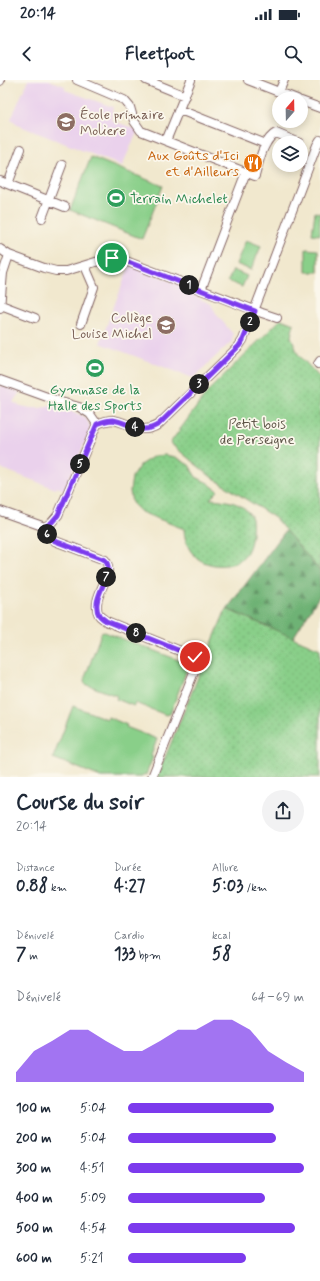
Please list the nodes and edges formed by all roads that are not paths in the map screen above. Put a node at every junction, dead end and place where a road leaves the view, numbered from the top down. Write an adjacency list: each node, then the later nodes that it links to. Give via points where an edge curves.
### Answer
1 (76, 80): 13 (street, via 124,100 141,131)
2 (146, 80): 7 (street)
3 (191, 80): 7 (street)
4 (248, 80): 6 (street)
5 (284, 80): 6 (street)
6 (279, 92)
7 (185, 96): 10 (street)
8 (308, 103): 9 (street)
9 (320, 108)
10 (180, 110): 13 (street); 14 (street)
11 (281, 136): 14 (street, via 271,136)
12 (320, 140): 17 (street)
13 (166, 141): 19 (street)
14 (266, 144): 19 (street, via 255,176)
15 (308, 146): 17 (street)
16 (21, 149): 20 (street)
17 (315, 149): 29 (street)
18 (62, 165): 21 (street)
19 (246, 172): 27 (street)
20 (4, 182): 21 (street)
21 (49, 200): 22 (street); 23 (street)
22 (65, 207)
23 (42, 218)
24 (0, 249): 25 (street)
25 (9, 256): 26 (street, via 56,271); 28 (street, via 3,273)
26 (85, 266): 27 (street, via 112,258 123,260); 32 (street, via 94,287)
27 (201, 290): 29 (street)
28 (0, 307): 30 (street)
29 (255, 311): 31 (street); 34 (street, via 239,346 159,424 142,429 111,420)
30 (36, 318)
31 (277, 318)
32 (81, 324)
33 (0, 380): 34 (street, via 79,407 90,414)
34 (97, 424): 36 (street, via 58,515)
35 (0, 511): 36 (street)
36 (45, 527): 37 (street, via 48,535 55,541 105,560 108,564 97,601 99,615 106,621 195,657 196,667)
37 (152, 777)

